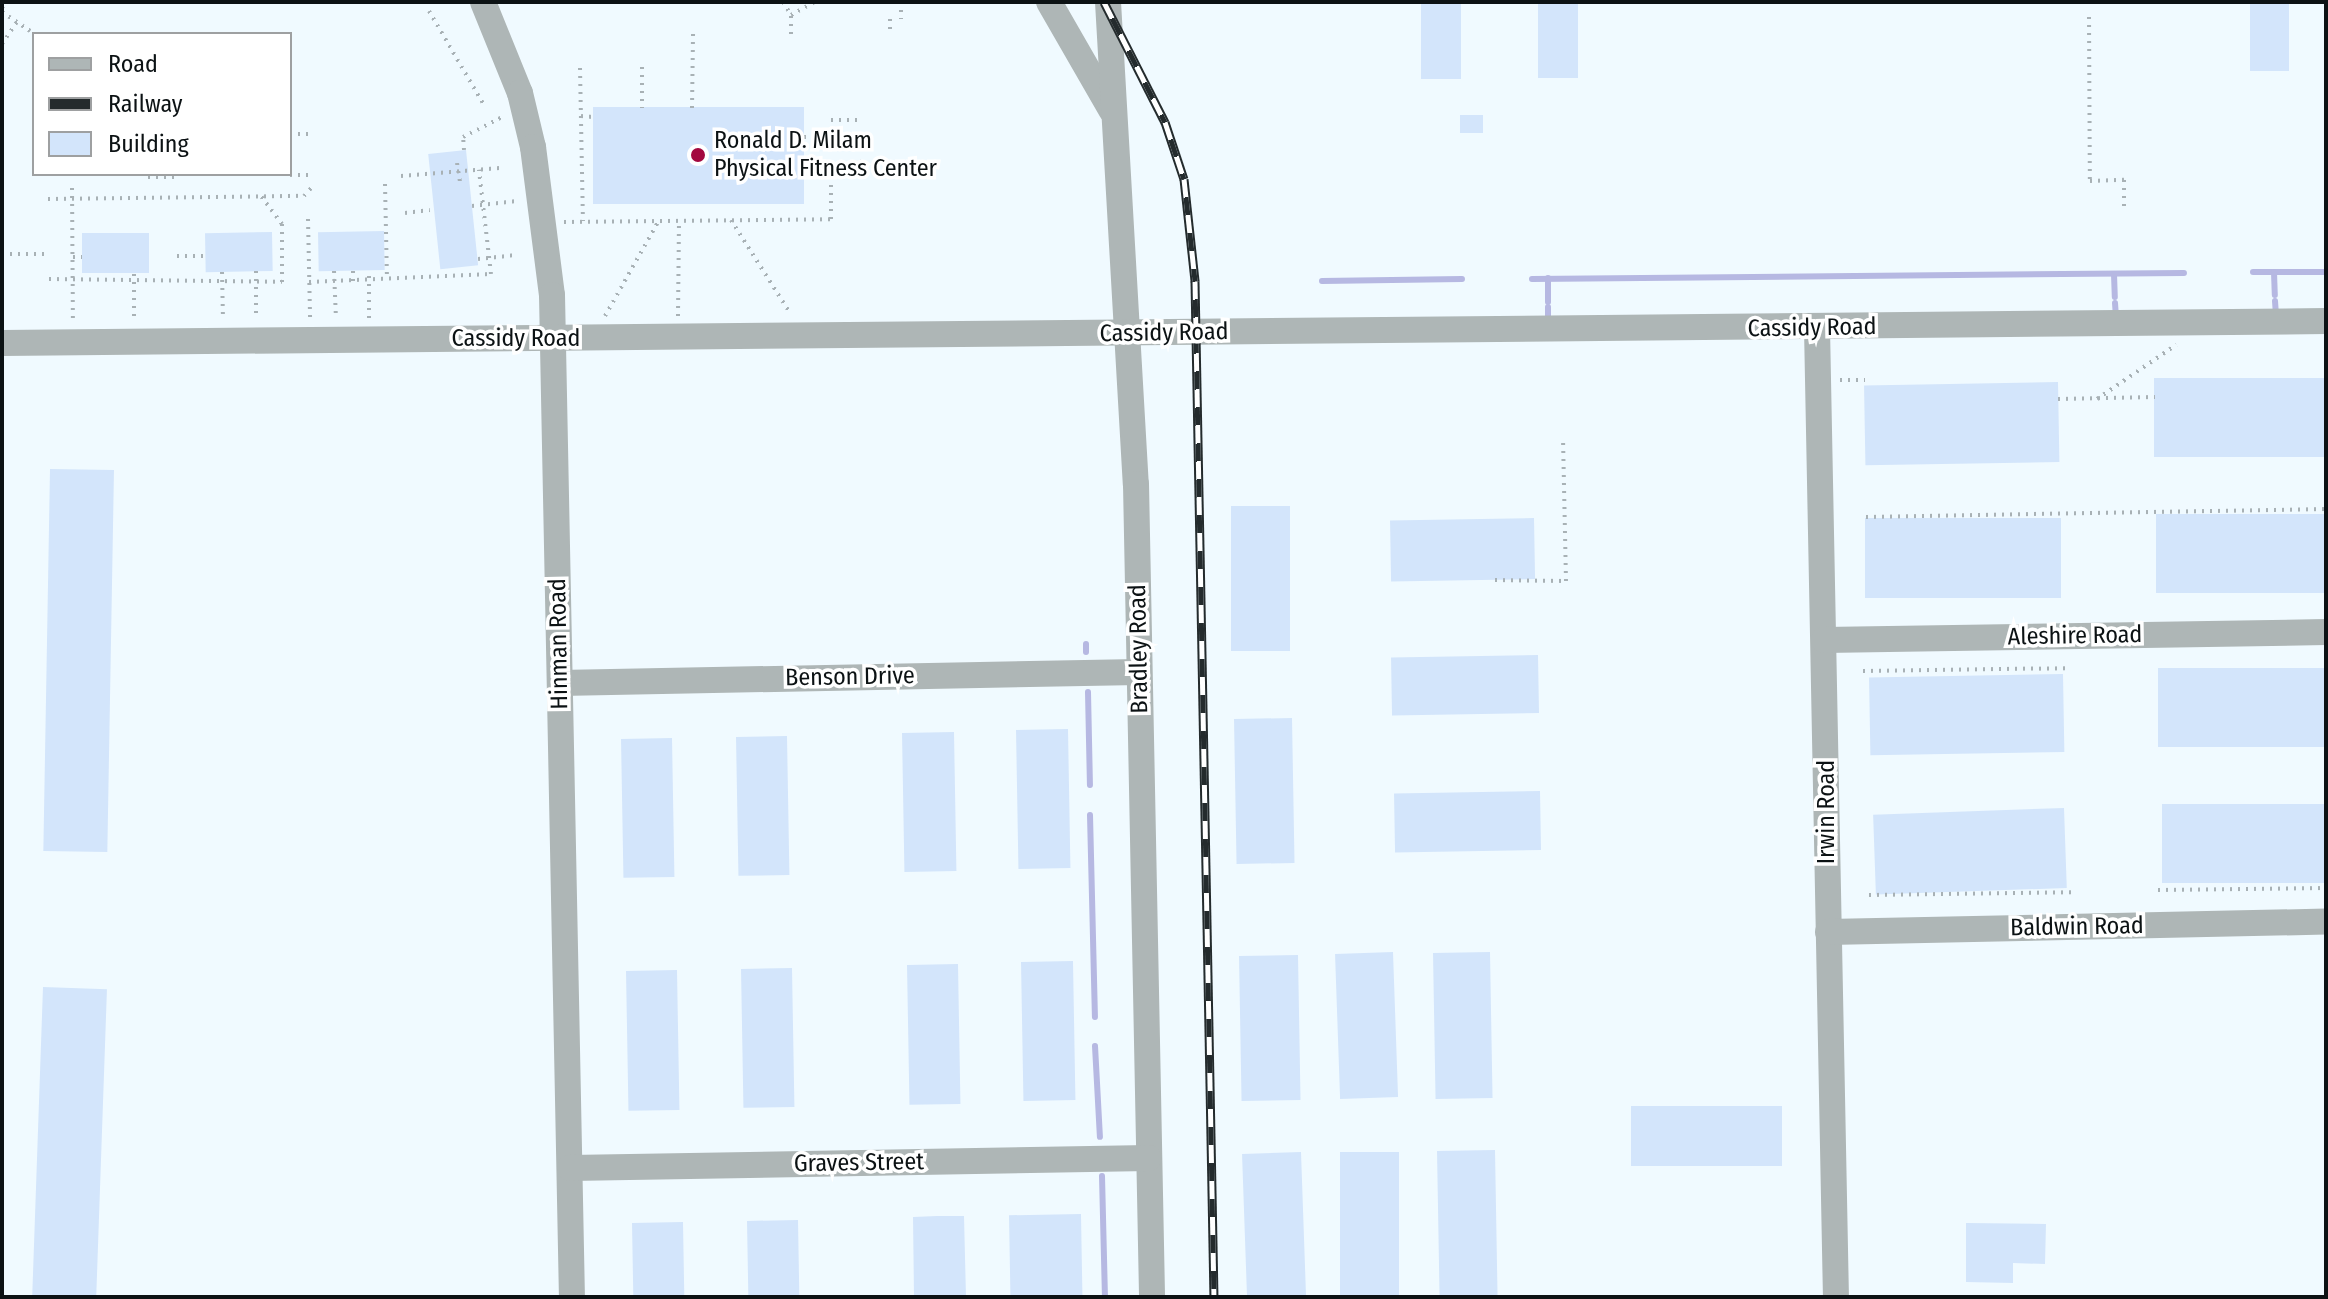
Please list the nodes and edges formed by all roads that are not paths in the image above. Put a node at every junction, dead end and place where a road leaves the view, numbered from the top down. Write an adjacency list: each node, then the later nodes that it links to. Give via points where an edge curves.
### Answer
1 (483, 2): 8 (street, Hinman Road, via 520,93 544,210)
2 (1049, 2): 4 (street)
3 (1108, 2): 4 (street, Bradley Road)
4 (1115, 116): 7 (street, Bradley Road)
5 (2326, 321): 6 (street, Cassidy Road)
6 (1817, 328): 7 (street, Cassidy Road); 11 (street, Irwin Road)
7 (1127, 334): 8 (street, Cassidy Road); 12 (street, Bradley Road)
8 (552, 339): 9 (street, Cassidy Road); 13 (street, Hinman Road)
9 (2, 343)
10 (2326, 632): 11 (street, Aleshire Road)
11 (1824, 640): 15 (street, Irwin Road)
12 (1139, 672): 13 (street, Benson Drive); 16 (street, Bradley Road)
13 (560, 683): 17 (street, Hinman Road)
14 (2326, 922): 15 (street, Baldwin Road)
15 (1828, 932): 20 (street, Irwin Road)
16 (1149, 1158): 17 (street, Graves Street); 19 (street, Bradley Road)
17 (570, 1168): 18 (street, Hinman Road)
18 (572, 1297)
19 (1152, 1297)
20 (1836, 1297)

